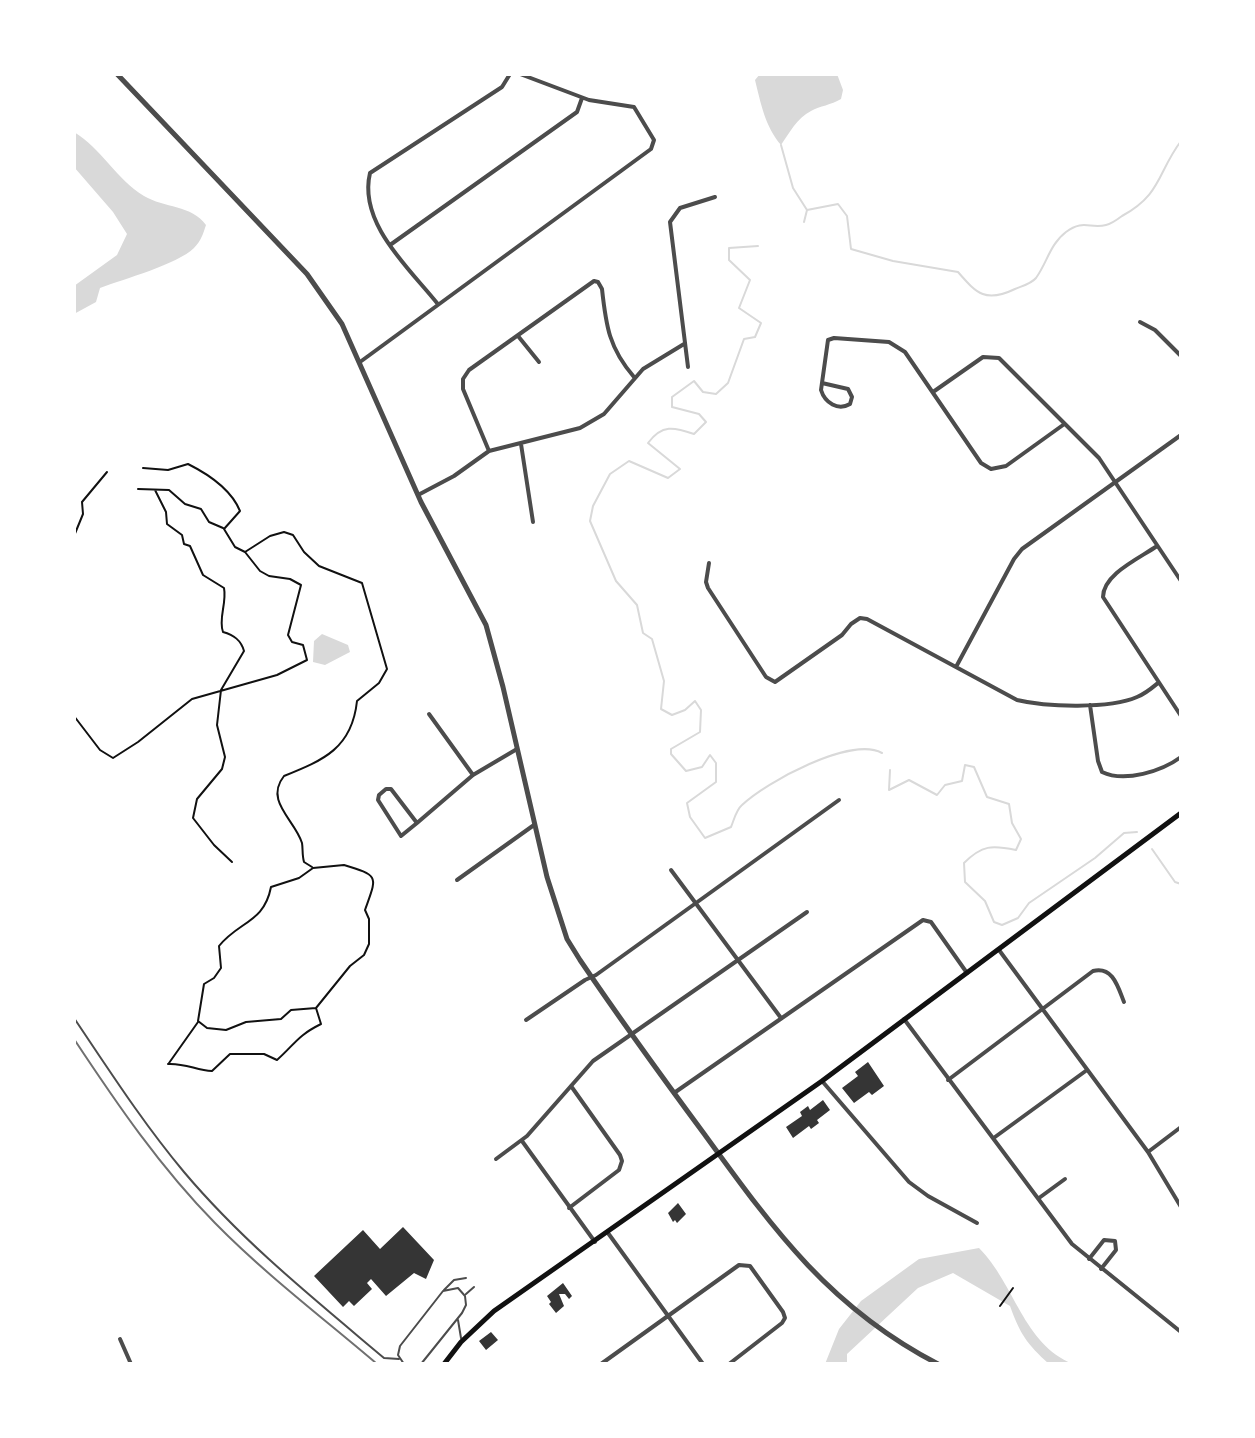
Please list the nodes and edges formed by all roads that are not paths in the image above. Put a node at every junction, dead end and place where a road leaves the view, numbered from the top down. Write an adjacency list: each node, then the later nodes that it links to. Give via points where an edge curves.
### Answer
1 (117, 74): 12 (street, via 307,274 336,314)
2 (510, 74): 6 (street, via 502,87 370,173 374,221)
3 (520, 74): 4 (street)
4 (582, 98): 6 (street, via 577,112); 7 (street, via 634,107 654,140 651,149)
5 (715, 197): 10 (street, via 680,208 670,222)
6 (390, 245): 7 (street)
7 (437, 304): 12 (street)
8 (1140, 322): 11 (street)
9 (518, 336): 13 (street); 15 (street, via 598,282 610,342); 21 (street, via 463,379)
10 (684, 344): 14 (street); 15 (street)
11 (1181, 356)
12 (360, 362): 23 (street)
13 (539, 362)
14 (688, 367)
15 (634, 377): 20 (street, via 604,414 580,428)
16 (822, 383): 16 (street, via 824,399 841,407 850,404 848,389); 17 (street, via 828,340 889,342 905,352)
17 (933, 392): 18 (street, via 977,361 994,356); 18 (street, via 981,463 991,469 1006,466)
18 (1063, 425): 22 (street, via 1099,458)
19 (1181, 435): 22 (street)
20 (521, 444): 21 (street); 24 (street)
21 (489, 451): 23 (street)
22 (1115, 482): 25 (street); 28 (street, via 1022,549)
23 (418, 495): 33 (street, via 486,625)
24 (533, 522)
25 (1157, 546): 27 (street); 29 (street, via 1110,579 1103,591 1104,602)
26 (709, 563): 28 (street, via 708,588 770,680 782,679 860,618)
27 (1181, 581)
28 (956, 667): 30 (street, via 1017,700)
29 (1158, 683): 30 (street, via 1132,699); 32 (street)
30 (1090, 705): 34 (street, via 1102,772 1116,776 1159,770)
31 (429, 714): 35 (street)
32 (1181, 716)
33 (518, 749): 35 (street); 39 (street)
34 (1181, 757)
35 (473, 775): 38 (street)
36 (839, 800): 42 (street)
37 (1181, 813): 44 (main road)
38 (417, 823): 38 (street, via 401,836 379,795 391,789)
39 (534, 825): 41 (street); 47 (street, via 564,931)
40 (671, 870): 42 (street)
41 (457, 880)
42 (696, 905): 45 (street); 47 (street)
43 (807, 912): 45 (street)
44 (999, 950): 46 (main road); 49 (street)
45 (738, 961): 51 (street); 54 (street)
46 (967, 973): 51 (street, via 931,922 923,920); 52 (main road)
47 (591, 977): 53 (street); 54 (street)
48 (1124, 1002): 49 (street, via 1115,981 1101,969)
49 (1042, 1010): 55 (street); 56 (street)
50 (74, 1018): 84 (lane, via 154,1135 232,1225 384,1358)
51 (781, 1018): 59 (street)
52 (904, 1019): 56 (street); 57 (main road)
53 (526, 1020)
54 (632, 1035): 58 (street, via 593,1061); 59 (street)
55 (1087, 1070): 61 (street); 63 (street)
56 (948, 1080): 61 (street)
57 (822, 1081): 64 (main road); 70 (street, via 909,1182)
58 (571, 1086): 62 (street); 69 (street, via 622,1161 619,1170)
59 (674, 1093): 64 (street)
60 (1181, 1127): 63 (street)
61 (994, 1138): 67 (street)
62 (522, 1141): 65 (street); 69 (street)
63 (1148, 1152): 68 (street)
64 (718, 1154): 71 (main road); 92 (street, via 817,1277 885,1332)
65 (496, 1159)
66 (1065, 1179): 67 (street)
67 (1039, 1198): 73 (street)
68 (1181, 1207)
69 (569, 1208): 72 (street)
70 (977, 1223)
71 (608, 1233): 72 (main road); 79 (street)
72 (595, 1242): 83 (main road, via 494,1311)
73 (1089, 1259): 74 (street); 74 (street, via 1104,1240 1115,1241 1116,1250)
74 (1101, 1269): 81 (street)
75 (466, 1278): 77 (lane, via 454,1280)
76 (474, 1287): 78 (lane)
77 (443, 1291): 78 (lane, via 455,1287); 84 (lane, via 400,1346)
78 (465, 1296): 80 (lane)
79 (668, 1316): 89 (street); 90 (street); 91 (street, via 739,1265 750,1266 785,1318)
80 (458, 1319): 83 (lane); 87 (lane)
81 (1181, 1332)
82 (120, 1339): 85 (street)
83 (461, 1342): 88 (main road)
84 (399, 1359): 86 (lane)
85 (131, 1364)
86 (404, 1364)
87 (421, 1364)
88 (444, 1364)
89 (601, 1364)
90 (703, 1364)
91 (729, 1364)
92 (938, 1364)

